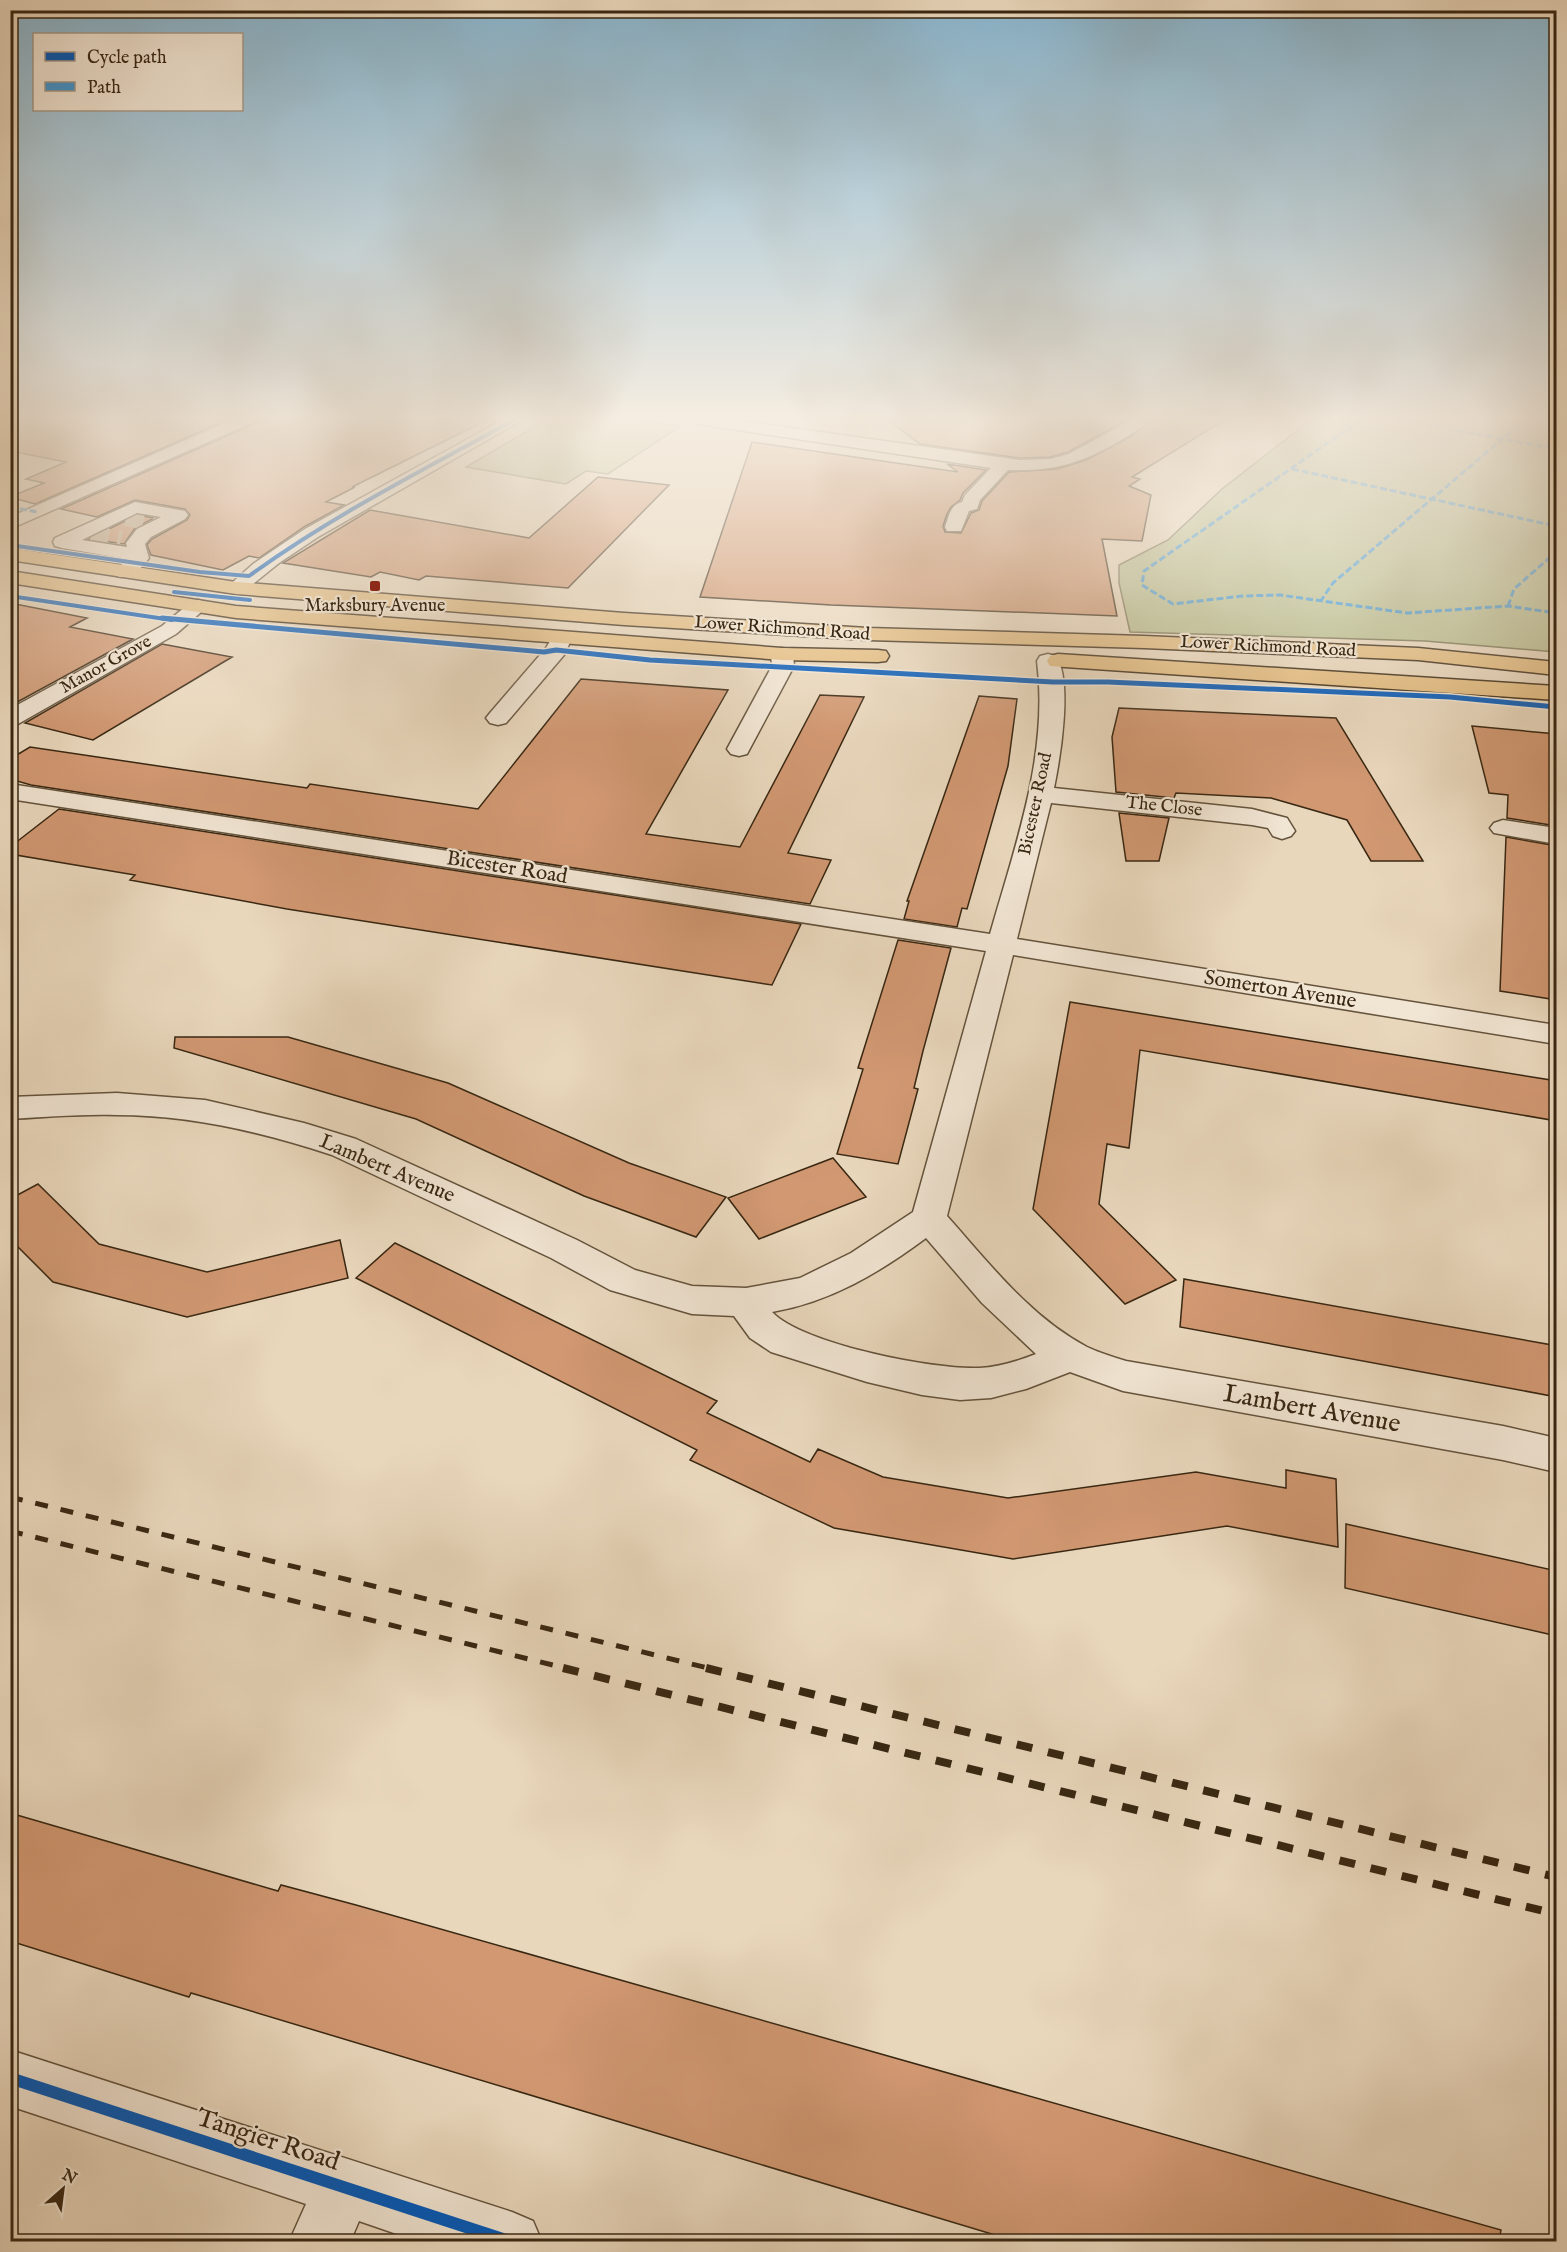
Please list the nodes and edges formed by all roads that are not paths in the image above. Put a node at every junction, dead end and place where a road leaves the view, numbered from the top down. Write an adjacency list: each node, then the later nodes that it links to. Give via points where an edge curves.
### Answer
1 (83, 524): 6 (street, via 122,530 139,558)
2 (327, 524): 8 (street, via 261,565)
3 (955, 524): 4 (street)
4 (954, 527)
5 (10, 554): 6 (highway, Lower Richmond Road)
6 (124, 572): 8 (highway, Lower Richmond Road)
7 (10, 577): 9 (highway, Lower Richmond Road)
8 (236, 588): 13 (highway, Lower Richmond Road, via 867,634 1406,654)
9 (198, 606): 10 (highway, Lower Richmond Road); 16 (street, Manor Grove, via 169,630)
10 (561, 638): 11 (highway, Lower Richmond Road); 15 (street, via 556,650)
11 (783, 654): 12 (highway, Lower Richmond Road); 17 (street, Lower Richmond Road, via 783,666)
12 (1048, 661): 14 (highway, Lower Richmond Road); 19 (street, Bicester Road, via 1053,713)
13 (1557, 669)
14 (1557, 693)
15 (498, 718)
16 (10, 719)
17 (739, 749)
18 (10, 791): 23 (street, Bicester Road)
19 (1040, 794): 21 (street, The Close, via 1252,817 1278,824); 23 (street, Bicester Road)
20 (1503, 828): 22 (street)
21 (1282, 831)
22 (1557, 836)
23 (1003, 945): 24 (street, Somerton Avenue); 26 (street, Bicester Road, via 961,1086)
24 (1557, 1035)
25 (10, 1108): 27 (street, Lambert Avenue, via 117,1104 205,1111 304,1134 355,1152 623,1280 692,1300)
26 (928, 1218): 27 (street, Lambert Avenue, via 832,1279 793,1294); 28 (street, Lambert Avenue, via 1012,1310)
27 (746, 1302): 28 (street, via 752,1315 771,1334 820,1353 933,1382 980,1384 1048,1367)
28 (1070, 1355): 29 (street, Lambert Avenue, via 1123,1376)
29 (1557, 1455)
30 (10, 2078): 31 (street, Tangier Road)
31 (344, 2187): 32 (street); 33 (street, Tangier Road)
32 (319, 2241)
33 (512, 2241)

